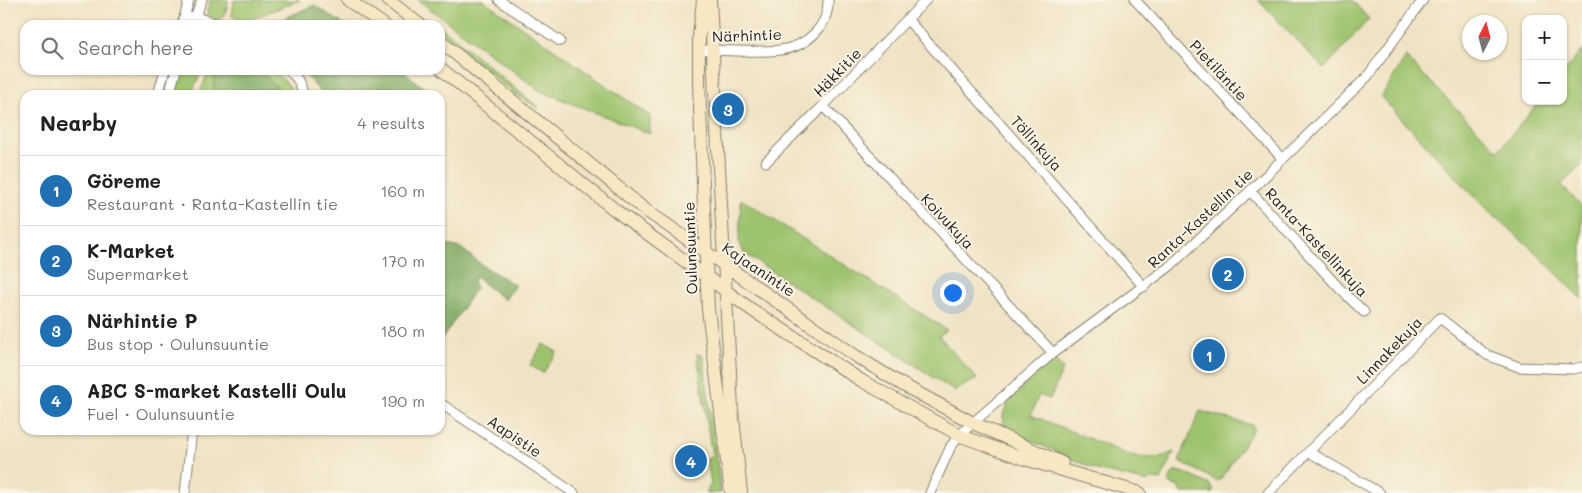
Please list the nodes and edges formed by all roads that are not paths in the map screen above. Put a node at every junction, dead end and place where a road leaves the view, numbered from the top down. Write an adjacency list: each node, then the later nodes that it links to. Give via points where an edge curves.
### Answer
1 (189, 0): 12 (street)
2 (202, 0): 14 (street)
3 (348, 0): 15 (main road)
4 (388, 0): 16 (main road)
5 (499, 0): 17 (street)
6 (703, 0): 19 (main road, Oulunsuuntie)
7 (710, 0): 20 (main road)
8 (828, 0): 20 (street, Närhintie, via 828,10 819,30 800,44 780,50)
9 (926, 0): 13 (street, Häkkitie)
10 (1135, 0): 29 (street, Pietiläntie)
11 (1423, 0): 29 (street, Ranta-Kastellin tie, via 1367,77)
12 (184, 17)
13 (907, 19): 28 (street, Häkkitie); 35 (street, Töllinkuja)
14 (194, 20)
15 (377, 20)
16 (414, 20)
17 (560, 41)
18 (445, 45): 32 (main road, Kajaanintie, via 644,209)
19 (699, 50): 20 (street, Närhintie); 32 (main road, Oulunsuuntie)
20 (713, 50): 33 (main road)
21 (445, 72): 34 (main road, Kajaanintie, via 615,210)
22 (164, 75): 25 (street)
23 (175, 75): 26 (street)
24 (294, 75): 27 (street)
25 (159, 90)
26 (170, 90)
27 (302, 90)
28 (823, 106): 30 (street, Häkkitie); 38 (street, Koivukuja)
29 (1283, 159): 31 (street, Ranta-Kastellin tie)
30 (766, 162)
31 (1250, 191): 35 (street, Ranta-Kastellin tie); 37 (street, Ranta-Kastellinkuja)
32 (705, 253): 33 (main road, Kajaanintie); 34 (main road, Oulunsuuntie)
33 (724, 266): 36 (main road); 41 (main road, Kajaanintie)
34 (707, 278): 36 (main road, Kajaanintie); 47 (main road, Oulunsuuntie)
35 (1144, 287): 38 (street, Ranta-Kastellin tie)
36 (727, 292): 41 (main road, Kajaanintie, via 862,381); 48 (main road, via 732,409)
37 (1364, 312)
38 (1053, 353): 41 (street, Ranta-Kastellin tie)
39 (1582, 366): 43 (street, Linnakekuja, via 1573,369 1520,367 1487,355 1440,318)
40 (445, 406): 46 (street, Aapistie)
41 (967, 429): 44 (main road, Kajaanintie); 44 (main road, Kajaanintie, via 1028,460); 49 (street, Ranta-Kastellin tie, via 952,446)
42 (191, 435): 45 (street)
43 (1309, 452): 51 (street, Linnakekuja); 52 (street)
44 (1091, 478): 50 (main road, Kajaanintie)
45 (185, 493)
46 (574, 493)
47 (730, 493)
48 (741, 493)
49 (930, 493)
50 (1140, 493)
51 (1268, 493)
52 (1380, 493)

